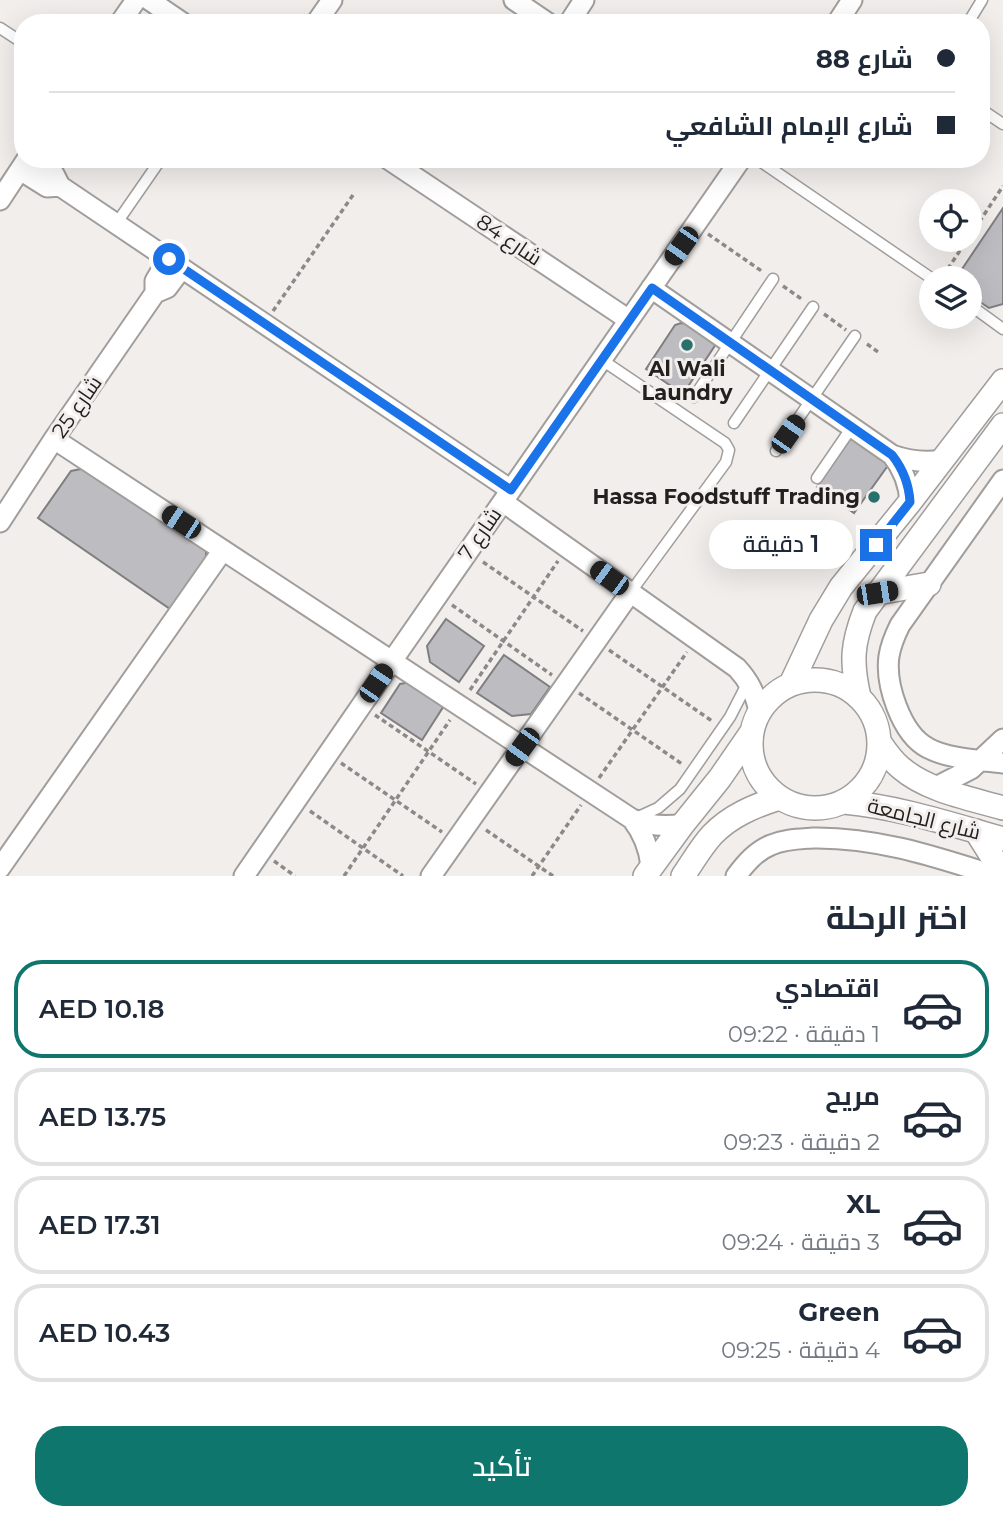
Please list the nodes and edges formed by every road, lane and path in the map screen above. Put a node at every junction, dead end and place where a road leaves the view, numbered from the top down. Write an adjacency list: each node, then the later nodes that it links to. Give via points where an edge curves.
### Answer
1 (149, 0): 3 (street)
2 (514, 0): 4 (street)
3 (170, 14)
4 (535, 14)
5 (22, 168): 13 (street)
6 (30, 168): 15 (street, via 47,187 60,186)
7 (154, 168): 15 (lane)
8 (401, 168): 23 (street, شارع 84)
9 (735, 168): 16 (street, شارع 7)
10 (770, 168): 18 (lane)
11 (1003, 186): 14 (path)
12 (355, 192): 24 (path)
13 (0, 200)
14 (982, 217)
15 (116, 224): 17 (street)
16 (695, 225): 19 (path); 20 (street, شارع 7)
17 (175, 264): 24 (street); 37 (street, شارع 25, via 167,288 155,293)
18 (919, 270)
19 (773, 279): 21 (path); 27 (lane)
20 (652, 288): 23 (street, شارع 7); 27 (street)
21 (813, 307): 26 (path); 30 (lane)
22 (982, 314): 25 (lane)
23 (629, 320): 29 (street, شارع 7)
24 (264, 324): 43 (street)
25 (1003, 329)
26 (855, 336): 28 (path); 33 (lane)
27 (730, 343): 30 (street); 32 (lane)
28 (878, 352)
29 (602, 360): 43 (street, شارع 7); 48 (lane, via 729,450 726,462)
30 (770, 370): 33 (street); 34 (lane)
31 (1003, 380): 40 (street)
32 (694, 397)
33 (812, 399): 36 (street); 38 (lane)
34 (734, 423)
35 (1003, 425): 49 (street)
36 (852, 427): 39 (street); 41 (lane)
37 (54, 439): 45 (street, شارع 25); 46 (street)
38 (776, 451)
39 (892, 455): 40 (street, via 922,462); 44 (street, via 903,472)
40 (942, 460): 44 (street)
41 (817, 478)
42 (1003, 480): 47 (street)
43 (507, 496): 48 (street); 51 (street, شارع 7)
44 (910, 502): 53 (street, via 841,587)
45 (0, 522)
46 (223, 550): 51 (street); 79 (street)
47 (929, 584): 49 (street); 62 (street, via 893,640 889,656 892,690 916,740 941,753)
48 (630, 593): 50 (street); 60 (street)
49 (877, 593): 54 (street, via 857,631 853,653)
50 (696, 639): 52 (street, via 737,668); 65 (path)
51 (391, 661): 55 (street, شارع 7); 60 (street)
52 (748, 682): 56 (street); 72 (lane, via 730,717 680,789 658,808)
53 (791, 684): 54 (street, via 827,681); 56 (street)
54 (859, 697): 59 (street, via 870,710)
55 (361, 705): 61 (street, شارع 7); 66 (path)
56 (759, 711): 57 (street)
57 (751, 733): 67 (street, via 755,770); 73 (street)
58 (1003, 739): 62 (street)
59 (880, 743): 64 (street, شارع الجامعة, via 898,766); 69 (street, via 871,778)
60 (522, 747): 65 (street); 66 (street)
61 (328, 754): 68 (street, شارع 7); 76 (path)
62 (982, 760): 63 (street); 64 (street)
63 (1003, 763)
64 (936, 788): 70 (street, شارع الجامعة)
65 (590, 792): 72 (street); 78 (path)
66 (489, 793): 71 (street)
67 (779, 799): 69 (street, via 811,809); 89 (street, via 726,823)
68 (295, 801): 77 (street, شارع 7); 85 (path)
69 (844, 802): 74 (street, شارع الجامعة, via 887,807)
70 (1003, 808)
71 (471, 819): 76 (street); 78 (path)
72 (632, 819): 73 (street, via 662,826); 80 (street, via 644,836 650,856)
73 (683, 824): 80 (street)
74 (976, 831): 75 (street, شارع الجامعة); 81 (street)
75 (1003, 839)
76 (455, 841): 86 (street)
77 (260, 852): 83 (street, شارع 7); 84 (path)
78 (538, 866): 87 (path); 88 (path)
79 (0, 868): 82 (street)
80 (648, 871)
81 (1003, 874)
82 (12, 876)
83 (244, 876)
84 (295, 876)
85 (403, 876)
86 (431, 876)
87 (532, 876)
88 (553, 876)
89 (683, 876)
90 (736, 876): 91 (street, via 770,845 824,838 896,847)
91 (996, 876)

